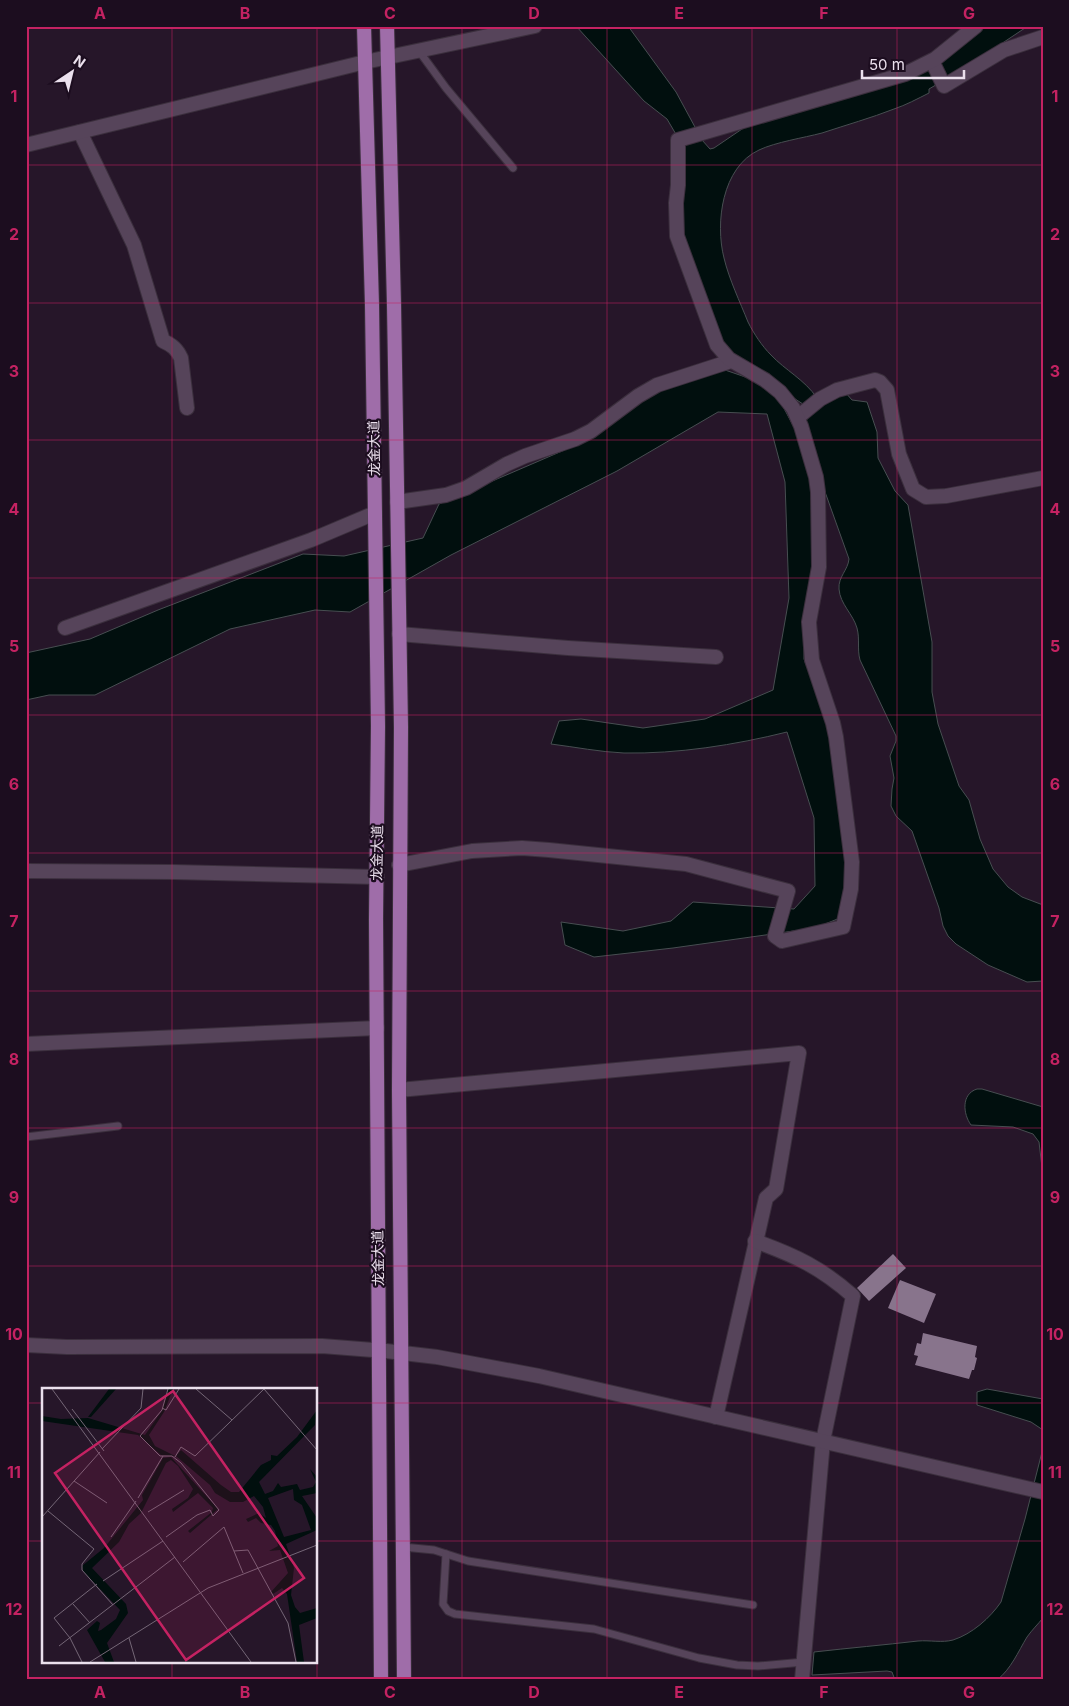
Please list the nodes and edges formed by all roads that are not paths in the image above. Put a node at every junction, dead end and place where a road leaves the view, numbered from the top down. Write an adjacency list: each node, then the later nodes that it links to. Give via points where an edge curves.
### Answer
1 (364, 26): 9 (main road, 龙金大道)
2 (387, 26): 7 (main road, 龙金大道)
3 (534, 26): 6 (street)
4 (976, 26): 8 (street)
5 (1043, 37): 8 (street, via 1004,50 944,86)
6 (419, 50): 7 (street); 12 (lane, via 446,88)
7 (388, 57): 9 (street); 17 (main road, 龙金大道)
8 (932, 61): 13 (street, via 897,77 678,140 677,236 717,345)
9 (365, 62): 10 (street); 18 (main road, 龙金大道)
10 (80, 132): 11 (street); 14 (street, via 134,244 163,341 172,345 181,358)
11 (26, 145)
12 (513, 168)
13 (731, 361): 15 (street, via 766,380 780,392); 17 (street, via 657,385 591,431 507,464 466,488)
14 (187, 408)
15 (798, 417): 16 (street, via 837,390 875,380 887,390 899,454 913,489 918,493 926,497 946,496); 22 (street, via 818,492 819,567 808,622 812,660 833,724 852,862 851,889 843,928 782,941 775,936 788,891 686,864 522,848 472,851)
16 (1043, 478)
17 (397, 502): 20 (main road, 龙金大道)
18 (375, 513): 19 (street, via 311,540); 24 (main road, 龙金大道)
19 (65, 628)
20 (399, 634): 21 (street); 22 (main road, 龙金大道)
21 (716, 657)
22 (400, 864): 27 (main road, 龙金大道)
23 (26, 871): 24 (street)
24 (377, 877): 25 (main road, 龙金大道)
25 (377, 1028): 26 (street); 32 (main road, 龙金大道)
26 (26, 1044)
27 (400, 1090): 30 (street, via 799,1054 776,1189 766,1198); 33 (main road, 龙金大道)
28 (118, 1126): 29 (lane)
29 (26, 1137)
30 (755, 1241): 34 (street); 35 (street, via 811,1264 853,1296)
31 (26, 1345): 32 (street, via 322,1346)
32 (379, 1350): 33 (street); 41 (main road, 龙金大道)
33 (401, 1353): 34 (street, via 505,1369); 37 (main road, 龙金大道)
34 (716, 1417): 35 (street)
35 (823, 1441): 36 (street); 40 (street)
36 (1036, 1490)
37 (403, 1546): 38 (lane); 42 (main road, 龙金大道)
38 (446, 1554): 39 (lane, via 468,1561); 40 (lane, via 442,1604 455,1614 594,1629 737,1665)
39 (753, 1606)
40 (804, 1662): 43 (street)
41 (381, 1680)
42 (404, 1680)
43 (802, 1680)

